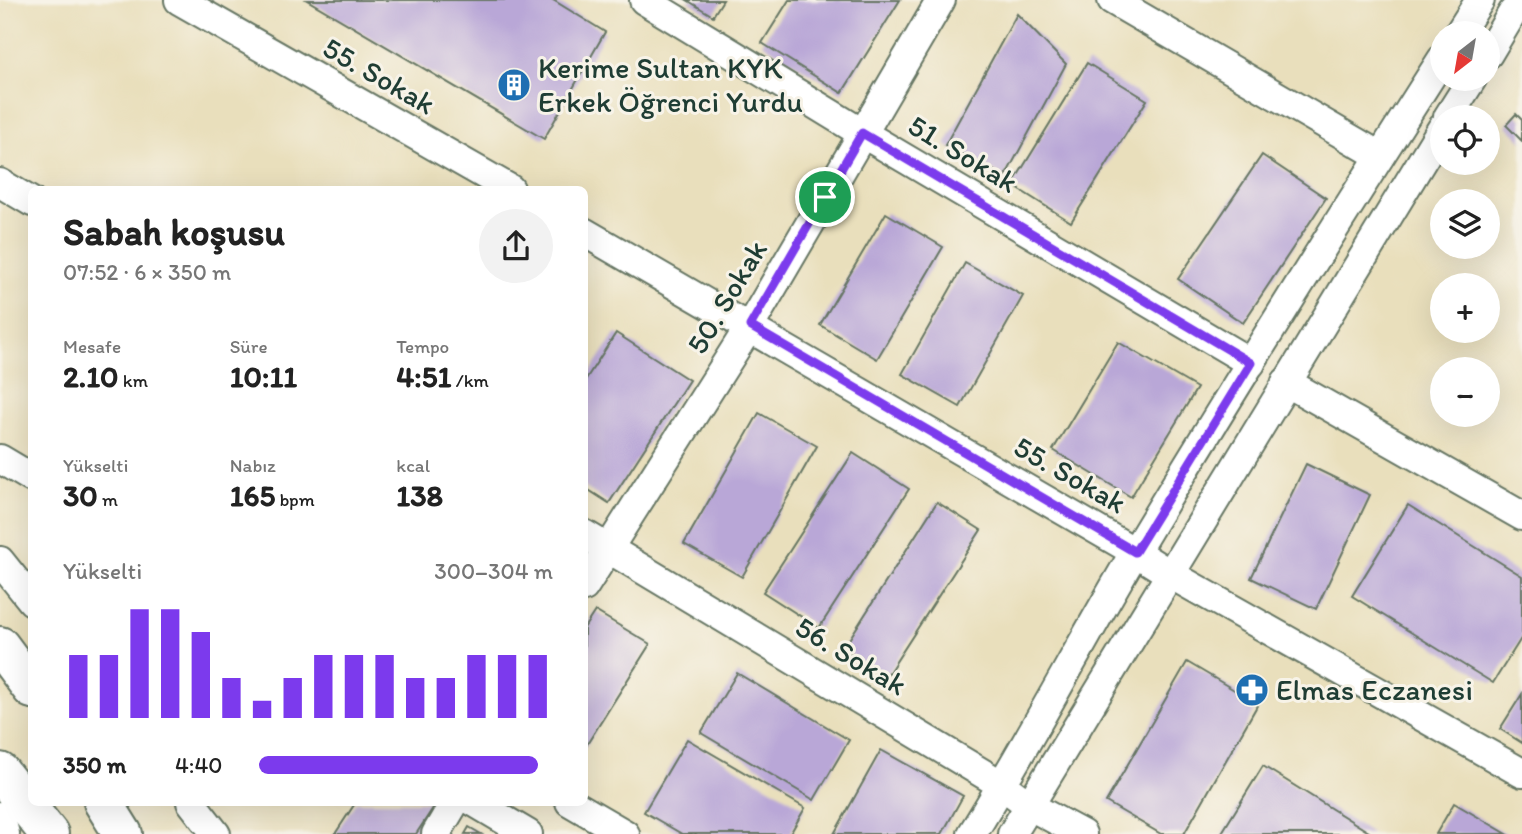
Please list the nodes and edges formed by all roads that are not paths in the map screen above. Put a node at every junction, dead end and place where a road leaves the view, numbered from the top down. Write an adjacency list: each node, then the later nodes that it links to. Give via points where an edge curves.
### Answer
1 (179, 0): 14 (street, 55. Sokak)
2 (644, 0): 10 (street, 51. Sokak)
3 (941, 0): 10 (street, 50. Sokak)
4 (1112, 0): 12 (street)
5 (1480, 0): 7 (street)
6 (1511, 10): 8 (street)
7 (1467, 21)
8 (1500, 31)
9 (1430, 79): 12 (street)
10 (862, 133): 17 (street, 50. Sokak); 18 (street, 51. Sokak)
11 (1430, 148): 19 (street)
12 (1380, 156): 18 (street)
13 (0, 183): 15 (street)
14 (505, 186)
15 (28, 200)
16 (588, 234): 17 (street, 55. Sokak)
17 (750, 326): 23 (street, 50. Sokak); 24 (street, 55. Sokak)
18 (1251, 363): 24 (street)
19 (1286, 382): 22 (street); 27 (street)
20 (0, 459): 21 (street)
21 (28, 476)
22 (1522, 516)
23 (596, 541): 26 (street, 50. Sokak); 33 (street, 56. Sokak)
24 (1135, 552): 27 (street, 55. Sokak); 33 (street)
25 (0, 561): 28 (street)
26 (588, 572)
27 (1170, 574): 32 (street, 55. Sokak); 39 (street)
28 (28, 596)
29 (0, 646): 30 (highway)
30 (28, 684)
31 (0, 772): 42 (highway)
32 (1522, 773)
33 (1002, 785): 39 (street, 56. Sokak); 48 (street)
34 (106, 806): 43 (highway)
35 (194, 806): 44 (street)
36 (453, 806): 45 (street)
37 (481, 806): 46 (street)
38 (577, 806): 47 (street)
39 (1030, 806): 49 (street); 50 (street, 56. Sokak)
40 (0, 816): 41 (street)
41 (5, 834)
42 (49, 834)
43 (123, 834)
44 (216, 834)
45 (436, 834)
46 (528, 834)
47 (625, 834)
48 (972, 834)
49 (1012, 834)
50 (1082, 834)

